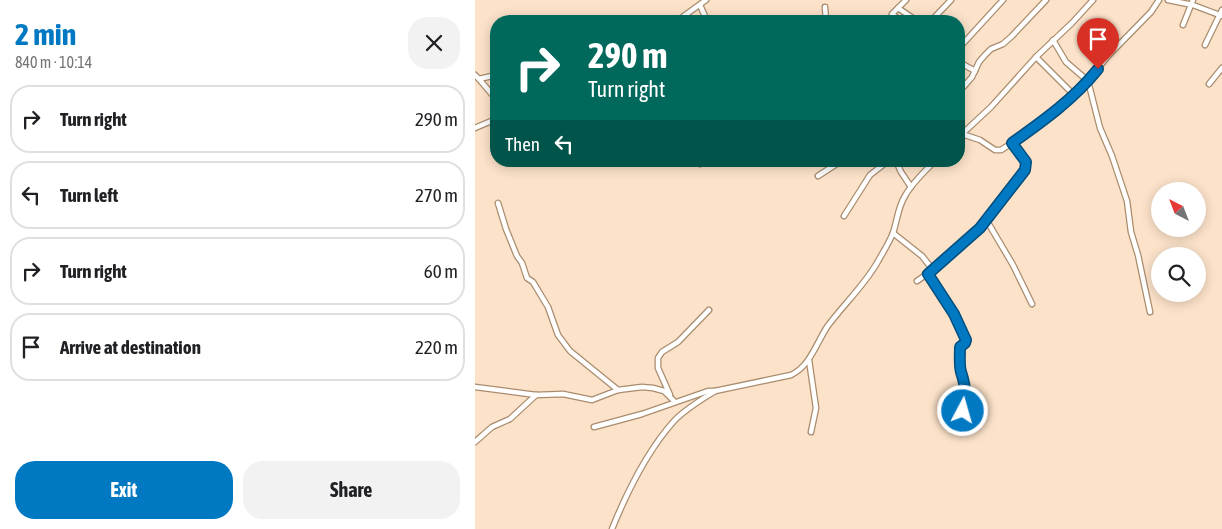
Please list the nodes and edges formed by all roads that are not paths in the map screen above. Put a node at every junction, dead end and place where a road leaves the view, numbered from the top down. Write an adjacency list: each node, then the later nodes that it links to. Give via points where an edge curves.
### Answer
1 (707, 0): 10 (street)
2 (906, 0): 13 (street)
3 (951, 0): 20 (street)
4 (1003, 0): 24 (street)
5 (1047, 0): 29 (street, via 1003,44 985,55)
6 (1159, 0): 32 (street)
7 (1168, 0): 11 (street)
8 (1193, 0): 11 (street)
9 (1091, 1): 23 (street)
10 (700, 5): 15 (street); 16 (street)
11 (1191, 6): 21 (street); 22 (street)
12 (825, 7): 17 (street)
13 (898, 8): 18 (street); 19 (street)
14 (1222, 10): 21 (street)
15 (686, 15)
16 (704, 15)
17 (826, 15)
18 (893, 15)
19 (908, 15)
20 (937, 15)
21 (1220, 15): 25 (street)
22 (1183, 25)
23 (1053, 40): 26 (street); 32 (street, via 1066,62)
24 (965, 41)
25 (1205, 45)
26 (1036, 56): 36 (street); 39 (street)
27 (965, 66): 29 (street)
28 (1222, 68): 33 (street)
29 (975, 72): 34 (street)
30 (490, 76): 31 (street)
31 (477, 77): 35 (street)
32 (1088, 81): 36 (street); 57 (street, via 1100,128 1127,200)
33 (1209, 84)
34 (965, 86)
35 (490, 92)
36 (1074, 95): 41 (street)
37 (490, 122): 38 (street)
38 (475, 128)
39 (965, 131)
40 (965, 137): 41 (street, via 980,140 995,150)
41 (1012, 143): 50 (street, via 1026,166)
42 (832, 167): 46 (street)
43 (880, 167): 49 (street, via 870,175)
44 (899, 167): 47 (street)
45 (929, 167): 47 (street)
46 (818, 176)
47 (911, 187): 51 (street, via 904,196)
48 (498, 203): 60 (street, via 517,256 527,278 533,282 548,307 558,336 570,351)
49 (844, 216)
50 (987, 220): 52 (street); 55 (street)
51 (893, 233): 52 (street, via 922,256); 58 (street, via 864,284 829,325)
52 (933, 270): 53 (street)
53 (928, 274): 54 (street); 65 (street, via 954,314 966,340 960,347 966,396)
54 (917, 281)
55 (1032, 304)
56 (709, 310): 63 (street, via 658,358 658,368)
57 (1149, 312)
58 (809, 360): 61 (street, via 791,375); 67 (street, via 816,408)
59 (475, 386): 62 (street)
60 (618, 390): 62 (street, via 592,400 563,394); 63 (street, via 653,388)
61 (715, 391): 64 (street); 69 (street, via 675,420 659,441)
62 (536, 395): 68 (street, via 510,419 492,427)
63 (671, 396): 64 (street)
64 (675, 402): 66 (street)
65 (963, 411)
66 (594, 427)
67 (811, 432)
68 (475, 442)
69 (612, 529)

